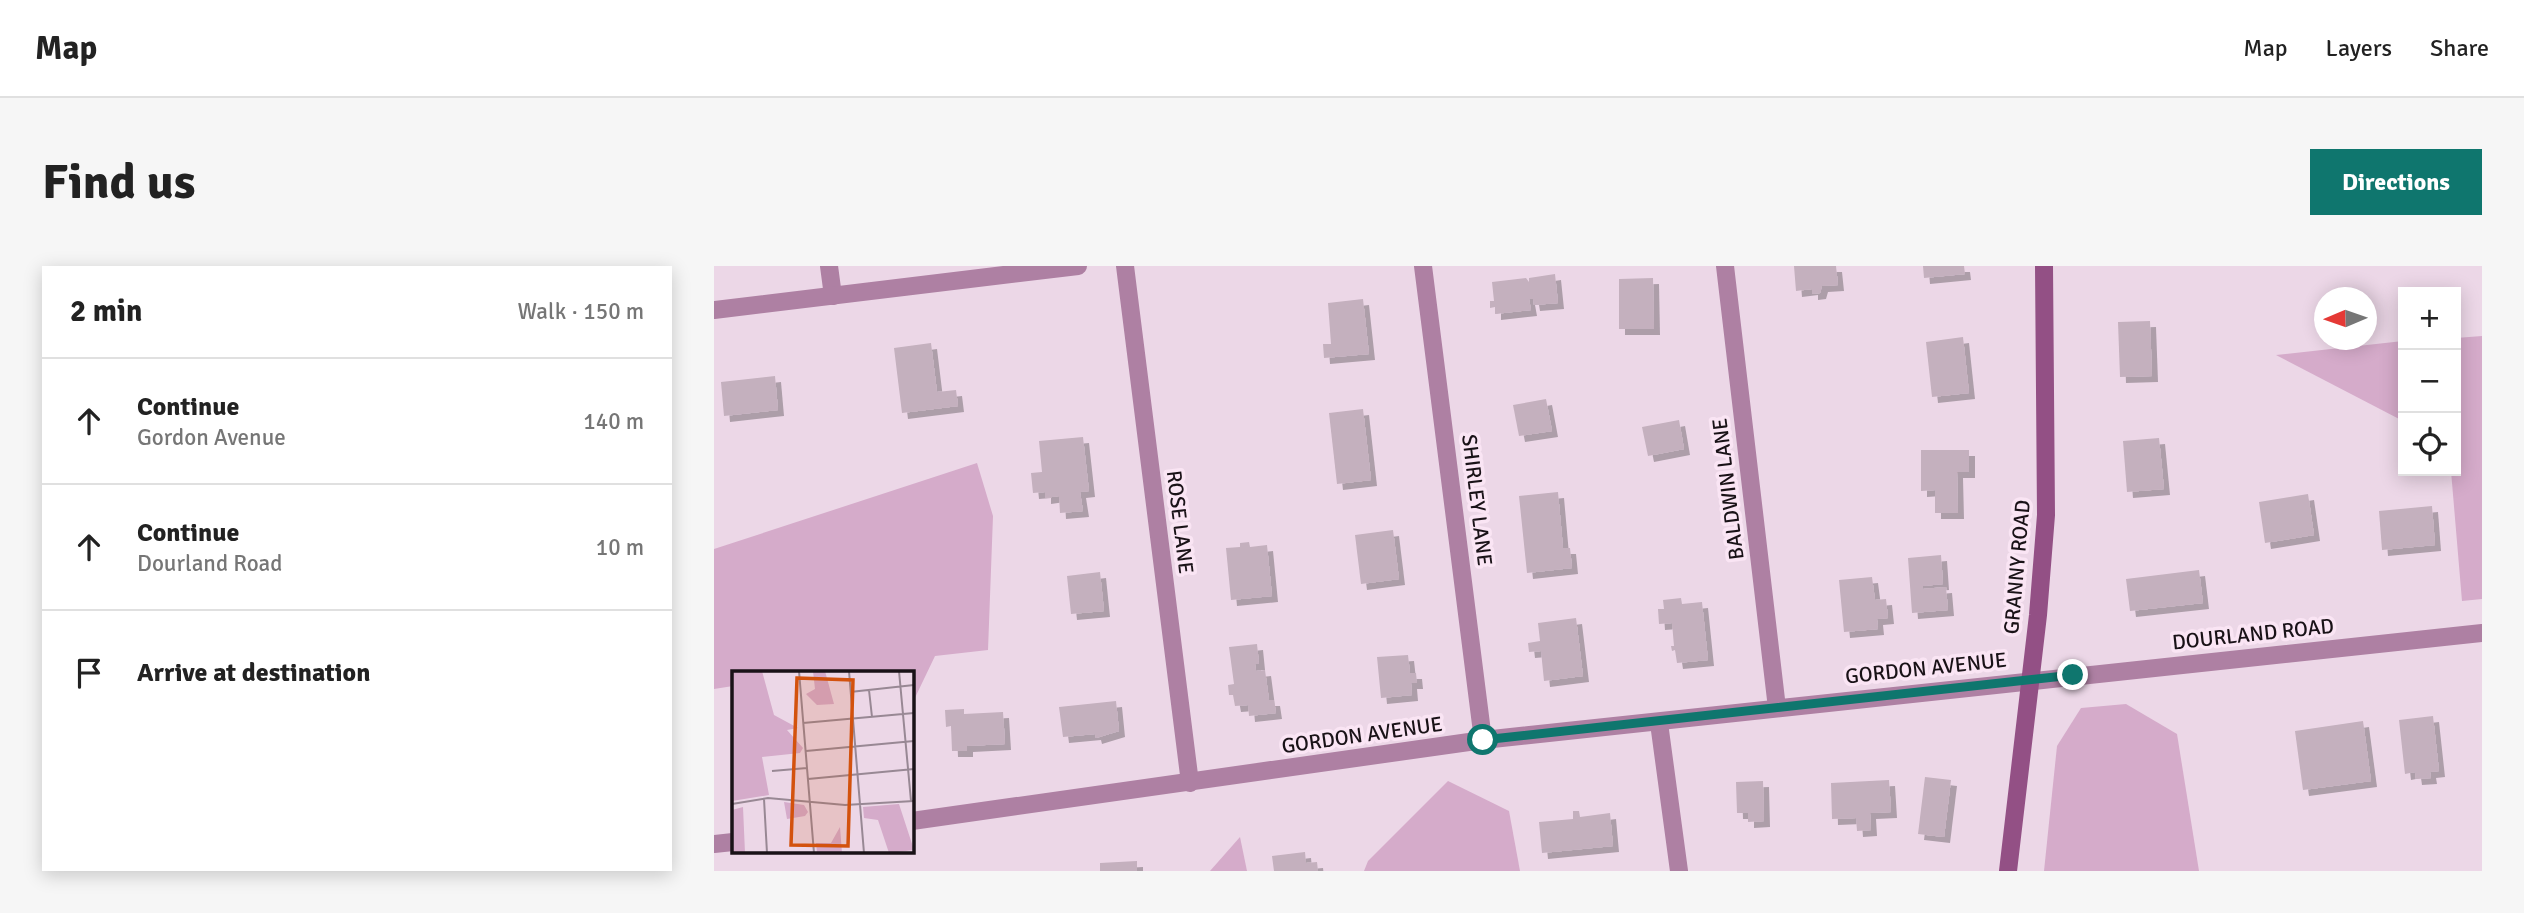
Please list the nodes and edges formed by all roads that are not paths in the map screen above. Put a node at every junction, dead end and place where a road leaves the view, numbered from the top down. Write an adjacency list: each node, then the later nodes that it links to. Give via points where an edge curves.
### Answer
1 (830, 266): 7 (street)
2 (1078, 266): 7 (street)
3 (1125, 266): 14 (street, ROSE LANE)
4 (1423, 266): 13 (street, SHIRLEY LANE)
5 (1725, 266): 11 (street, BALDWIN LANE)
6 (2044, 266): 10 (street, GRANNY ROAD, via 2046,515)
7 (833, 296): 8 (street)
8 (714, 310)
9 (2482, 633): 10 (street, DOURLAND ROAD)
10 (2028, 680): 11 (street, GORDON AVENUE); 19 (street, GRANNY ROAD)
11 (1777, 708): 12 (street, GORDON AVENUE)
12 (1659, 723): 13 (street, GORDON AVENUE); 18 (street)
13 (1483, 740): 14 (street, GORDON AVENUE)
14 (1190, 783): 15 (street, GORDON AVENUE)
15 (914, 821)
16 (732, 842): 17 (street)
17 (714, 844)
18 (1679, 871)
19 (2008, 871)

